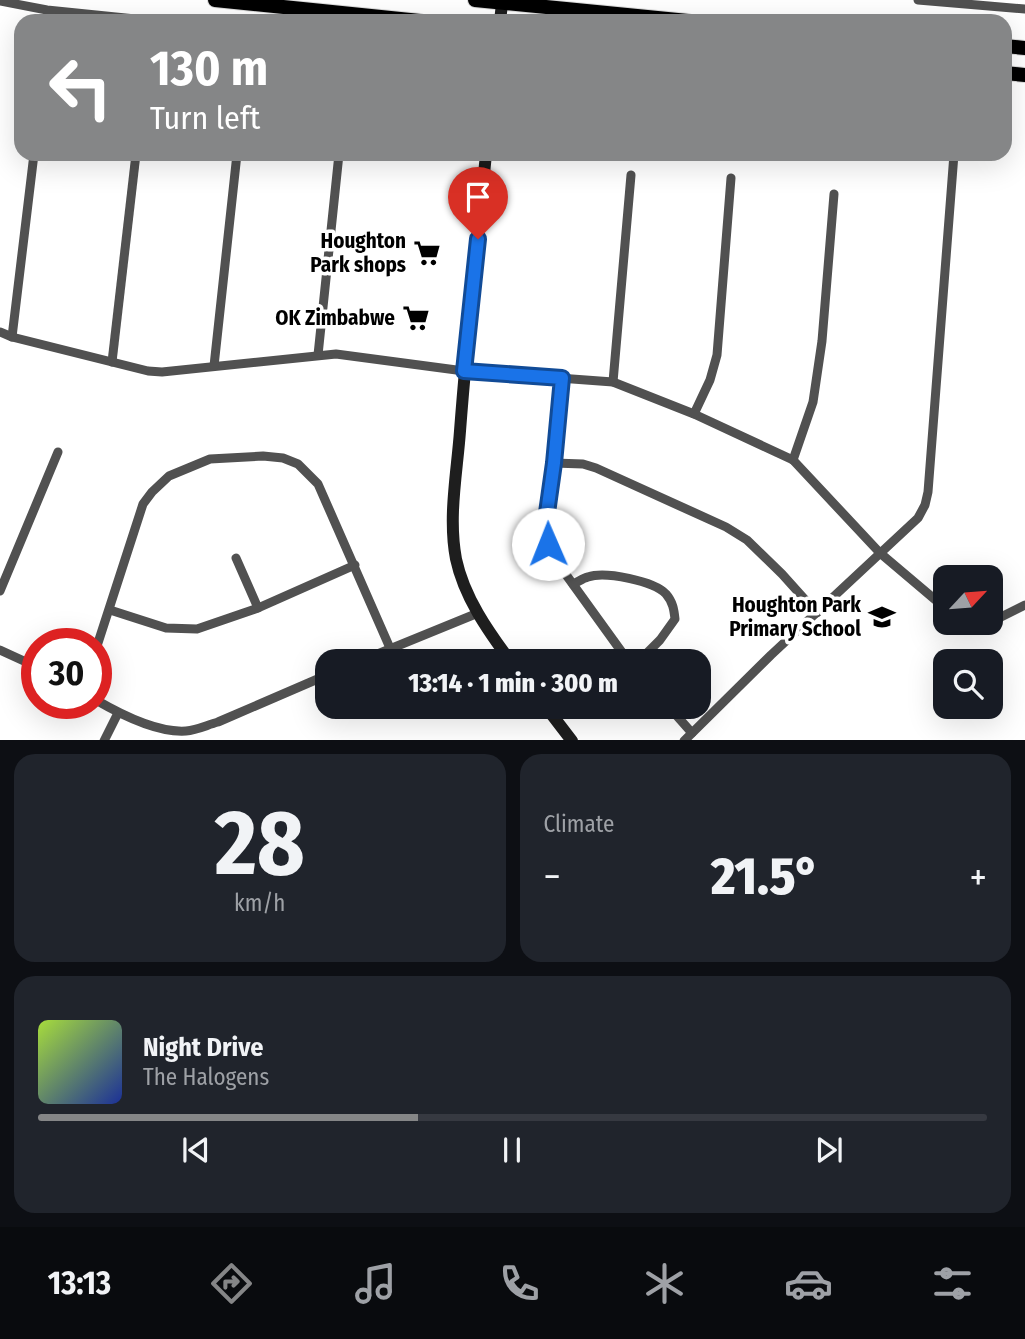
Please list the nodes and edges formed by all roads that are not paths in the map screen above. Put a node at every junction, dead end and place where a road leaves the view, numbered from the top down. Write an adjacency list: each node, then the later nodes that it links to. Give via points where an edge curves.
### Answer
1 (215, 0): 8 (highway)
2 (475, 0): 5 (highway)
3 (918, 0): 6 (street)
4 (0, 1): 7 (street)
5 (502, 2): 9 (highway)
6 (1025, 9)
7 (92, 14)
8 (346, 14)
9 (619, 14)
10 (33, 161): 20 (street)
11 (135, 161): 22 (street)
12 (236, 161): 23 (street)
13 (338, 161): 21 (street)
14 (485, 161): 24 (main road)
15 (953, 161): 31 (street, via 928,492 918,518)
16 (631, 175): 26 (street)
17 (731, 177): 27 (street, via 717,355)
18 (834, 194): 29 (street, via 813,402)
19 (0, 332): 20 (street)
20 (12, 337): 22 (street)
21 (318, 355): 23 (street); 24 (street)
22 (112, 362): 23 (street, via 162,372)
23 (214, 366)
24 (464, 371): 25 (street); 41 (main road, via 453,542 460,575)
25 (562, 378): 26 (street); 30 (street)
26 (612, 382): 27 (street)
27 (694, 414): 29 (street)
28 (58, 452): 35 (street)
29 (793, 460): 31 (street)
30 (554, 463): 34 (street, via 545,527 558,565); 40 (street, via 596,468 726,527 747,540)
31 (880, 553): 36 (street); 40 (street)
32 (236, 558): 38 (street)
33 (355, 565): 38 (street); 39 (street, via 318,484 298,464 263,456 210,459 169,476 143,505); 44 (street)
34 (573, 584): 46 (street); 47 (street, via 588,576 604,575 665,592 675,620)
35 (0, 591)
36 (933, 598)
37 (1025, 605): 42 (street)
38 (258, 608): 39 (street, via 213,625 182,630)
39 (110, 610): 43 (street)
40 (817, 612): 55 (street)
41 (478, 613): 44 (street); 45 (main road)
42 (1003, 616)
43 (104, 628)
44 (390, 648)
45 (502, 649)
46 (620, 649)
47 (651, 649)
48 (0, 650): 49 (street)
49 (21, 660)
50 (315, 680): 52 (street, via 218,722 184,731)
51 (112, 709): 52 (street)
52 (118, 713): 56 (street)
53 (555, 719): 57 (main road)
54 (680, 719): 55 (street)
55 (692, 733): 58 (street)
56 (104, 740)
57 (572, 740)
58 (684, 740)

